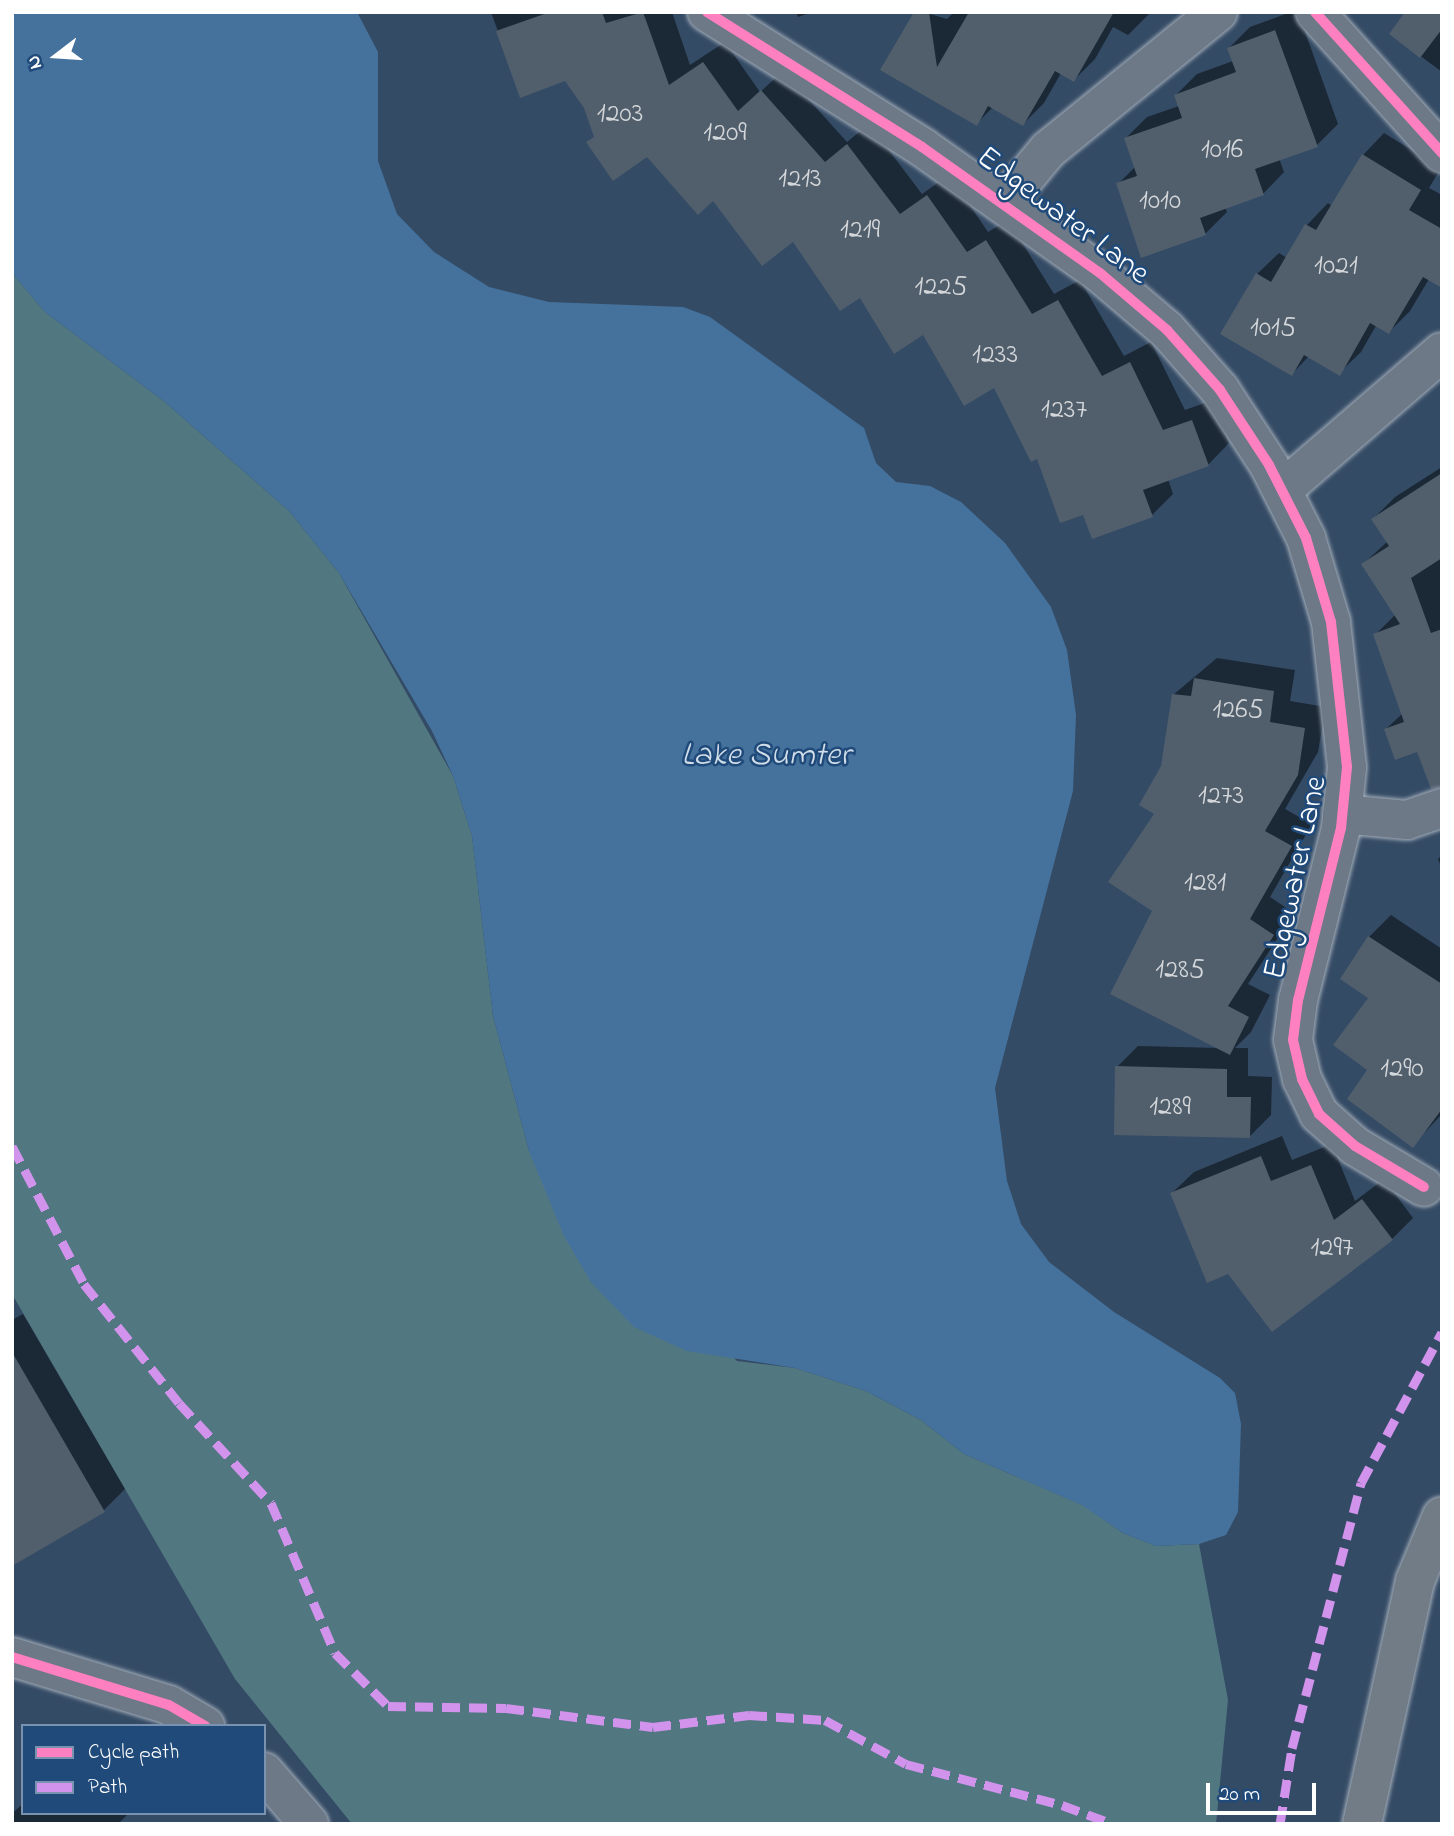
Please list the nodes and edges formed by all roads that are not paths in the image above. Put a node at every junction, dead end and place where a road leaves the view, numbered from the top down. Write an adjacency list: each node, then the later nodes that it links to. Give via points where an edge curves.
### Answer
1 (707, 12): 5 (street, Edgewater Lane, via 830,87)
2 (1219, 12): 5 (street, via 1048,150)
3 (1315, 12): 4 (street)
4 (1442, 153)
5 (1004, 204): 7 (street, Edgewater Lane, via 1100,273 1167,330 1220,390)
6 (1442, 352): 7 (street)
7 (1282, 490): 9 (street, Edgewater Lane, via 1306,538 1332,622 1347,766)
8 (1442, 808): 9 (street, via 1407,820)
9 (1342, 814): 10 (street, Edgewater Lane, via 1298,1000 1293,1040 1302,1079 1319,1114 1355,1146)
10 (1424, 1187)
11 (1442, 1516): 16 (main road, via 1415,1581)
12 (12, 1657): 13 (street, via 124,1689 169,1705)
13 (202, 1724)
14 (266, 1774): 15 (street)
15 (309, 1824)
16 (1362, 1824)

